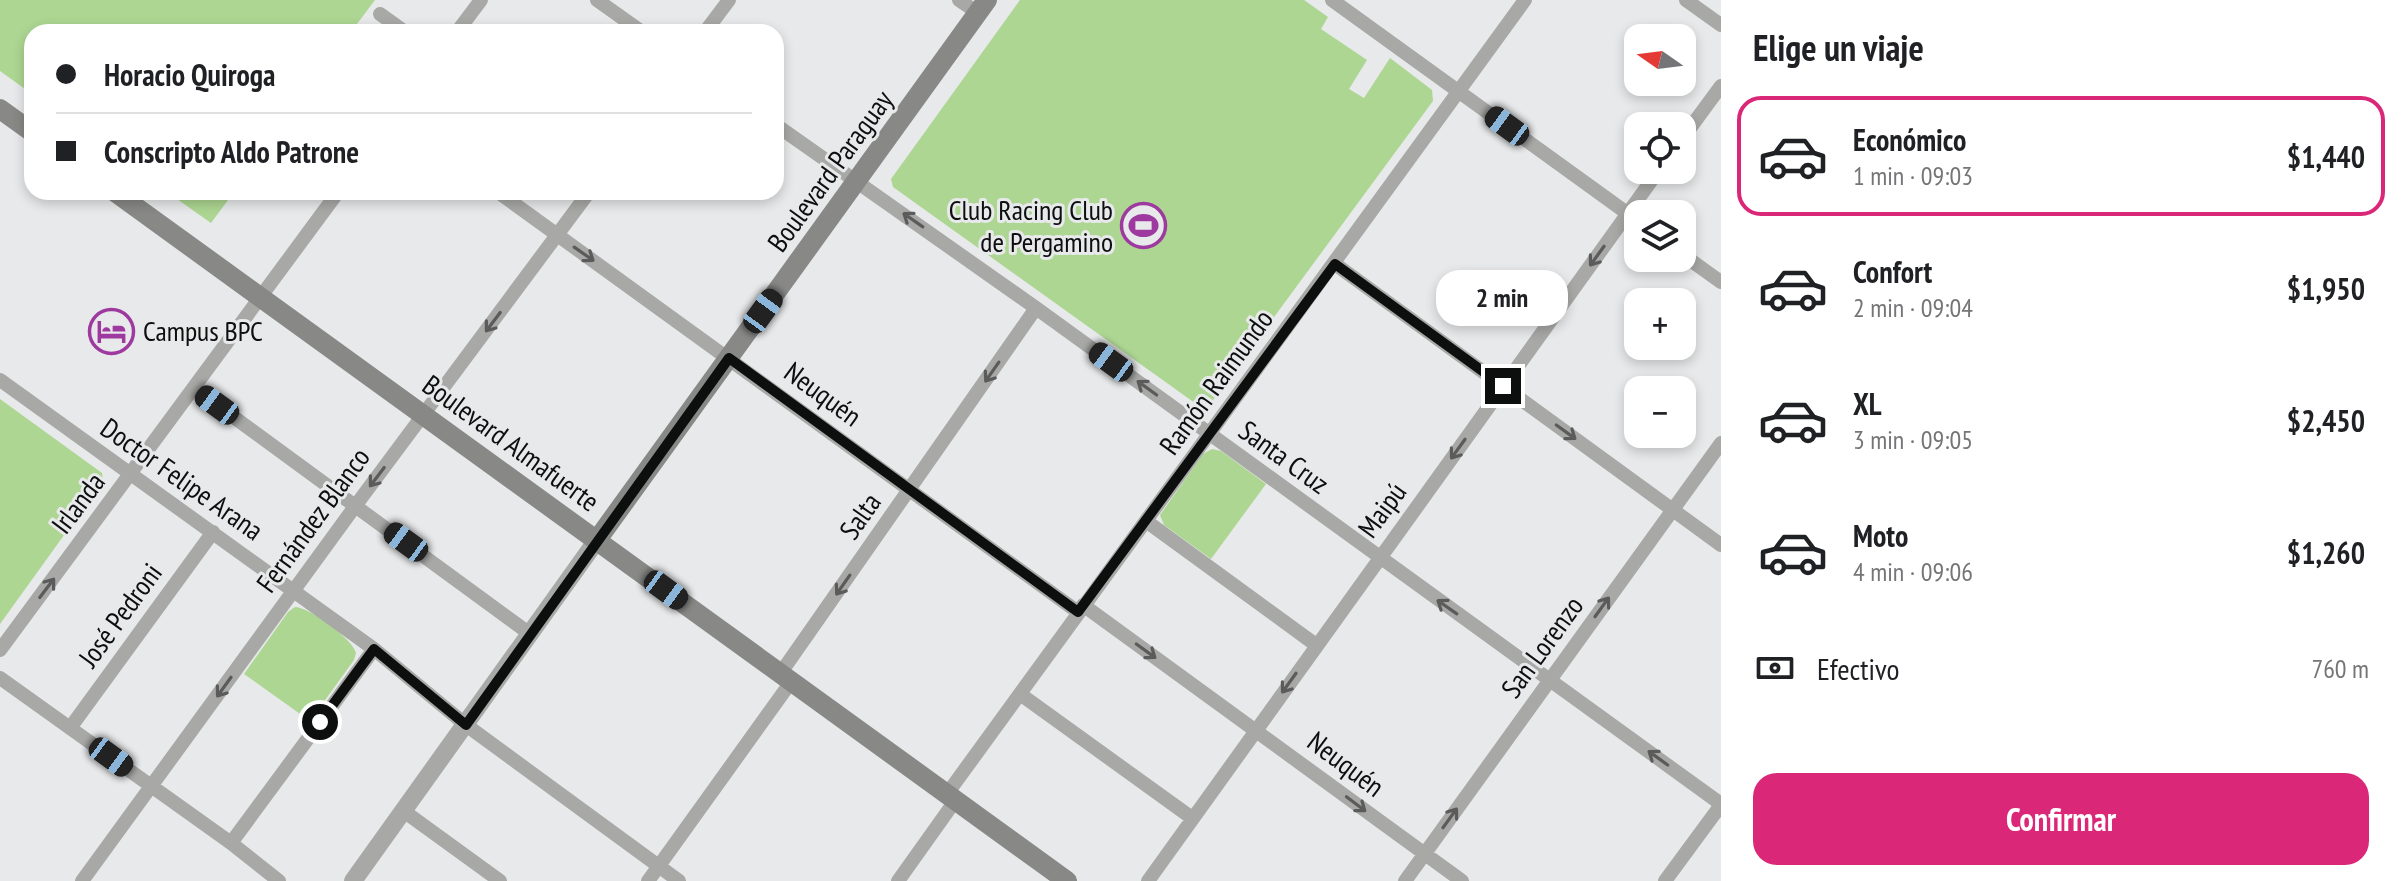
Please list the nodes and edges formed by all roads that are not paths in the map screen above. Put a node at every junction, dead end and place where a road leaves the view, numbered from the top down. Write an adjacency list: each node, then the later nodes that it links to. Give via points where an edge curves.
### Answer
1 (481, 0): 11 (street)
2 (597, 0): 12 (street)
3 (729, 0): 13 (street)
4 (959, 0): 8 (street)
5 (1332, 0): 16 (street)
6 (1525, 0): 16 (street, Ramón Raimundo)
7 (1686, 0): 14 (street)
8 (982, 7): 21 (main road, Boulevard Paraguay)
9 (380, 14): 10 (street)
10 (394, 24)
11 (463, 24)
12 (631, 24)
13 (711, 24)
14 (1721, 25)
15 (1721, 86): 18 (street)
16 (1460, 92): 26 (street); 29 (street, Ramón Raimundo)
17 (0, 109): 19 (main road)
18 (1696, 120)
19 (24, 126)
20 (784, 131): 21 (street, Santa Cruz)
21 (857, 181): 33 (street, Santa Cruz, one-way to 21); 34 (main road, Boulevard Paraguay)
22 (126, 200): 32 (main road, Boulevard Almafuerte)
23 (332, 200): 32 (street, Irlanda)
24 (509, 200): 28 (street, Neuquén)
25 (583, 200): 28 (street, Fernández Blanco)
26 (1624, 211)
27 (1624, 227): 36 (street, Maipú, one-way to 36)
28 (558, 236): 34 (street, Neuquén, one-way to 34); 38 (street, Fernández Blanco, one-way to 38)
29 (1335, 264): 36 (street); 39 (street, Ramón Raimundo)
30 (1696, 264): 31 (street)
31 (1721, 282)
32 (262, 297): 37 (street, Irlanda); 38 (main road, Boulevard Almafuerte)
33 (1036, 308): 39 (street, Santa Cruz, one-way to 33); 42 (street, Salta, one-way to 42)
34 (729, 358): 42 (street, Neuquén); 47 (main road, Boulevard Paraguay)
35 (0, 380): 41 (street, Doctor Felipe Arana)
36 (1503, 386): 44 (street, one-way to 44); 49 (street, Maipú, one-way to 49)
37 (194, 388): 41 (street, Irlanda); 43 (street)
38 (424, 414): 43 (street, Fernández Blanco, one-way to 43); 47 (main road, Boulevard Almafuerte)
39 (1210, 434): 45 (street, Ramón Raimundo); 49 (street, Santa Cruz)
40 (1721, 443): 44 (street, San Lorenzo)
41 (130, 475): 46 (street, Doctor Felipe Arana); 55 (street, Irlanda, one-way to 41)
42 (910, 490): 51 (street, Neuquén); 57 (street, Salta, one-way to 57)
43 (356, 505): 50 (street, Fernández Blanco); 52 (street)
44 (1672, 510): 48 (street); 58 (street, San Lorenzo, one-way to 44)
45 (1146, 521): 51 (street, Ramón Raimundo); 53 (street)
46 (213, 532): 50 (street, Doctor Felipe Arana); 61 (street, José Pedroni)
47 (597, 540): 52 (street, Boulevard Paraguay); 57 (main road, Boulevard Almafuerte)
48 (1721, 545)
49 (1379, 559): 53 (street, Maipú); 58 (street, Santa Cruz, one-way to 49)
50 (294, 591): 54 (street, Doctor Felipe Arana); 63 (street, Fernández Blanco, one-way to 63)
51 (1080, 608): 59 (street, Ramón Raimundo); 62 (street, Neuquén, one-way to 62)
52 (530, 634): 60 (street, Boulevard Paraguay)
53 (1316, 645): 62 (street, Maipú, one-way to 62)
54 (374, 649): 60 (street, Doctor Felipe Arana); 68 (street)
55 (0, 650)
56 (0, 678): 61 (street)
57 (786, 678): 64 (main road, Boulevard Almafuerte); 70 (street, Salta)
58 (1550, 680): 65 (street, Santa Cruz, one-way to 58); 69 (street, San Lorenzo, one-way to 58)
59 (1020, 694): 64 (street, Ramón Raimundo); 67 (street)
60 (466, 725): 66 (street, Boulevard Paraguay); 70 (street, Doctor Felipe Arana)
61 (70, 728): 63 (street)
62 (1255, 729): 67 (street, Maipú); 69 (street, Neuquén, one-way to 69)
63 (152, 786): 68 (street); 71 (street, Fernández Blanco)
64 (951, 798): 77 (street, Ramón Raimundo); 78 (main road, Boulevard Almafuerte)
65 (1721, 804): 82 (street)
66 (405, 812): 73 (street, Boulevard Paraguay); 74 (street)
67 (1192, 818): 79 (street, Maipú)
68 (231, 843): 72 (street)
69 (1424, 854): 80 (street, San Lorenzo); 81 (street, Neuquén)
70 (659, 867): 75 (street, Salta); 76 (street, Doctor Felipe Arana)
71 (82, 881)
72 (279, 881)
73 (353, 881)
74 (500, 881)
75 (648, 881)
76 (679, 881)
77 (898, 881)
78 (1067, 881)
79 (1148, 881)
80 (1405, 881)
81 (1462, 881)
82 (1665, 881)

